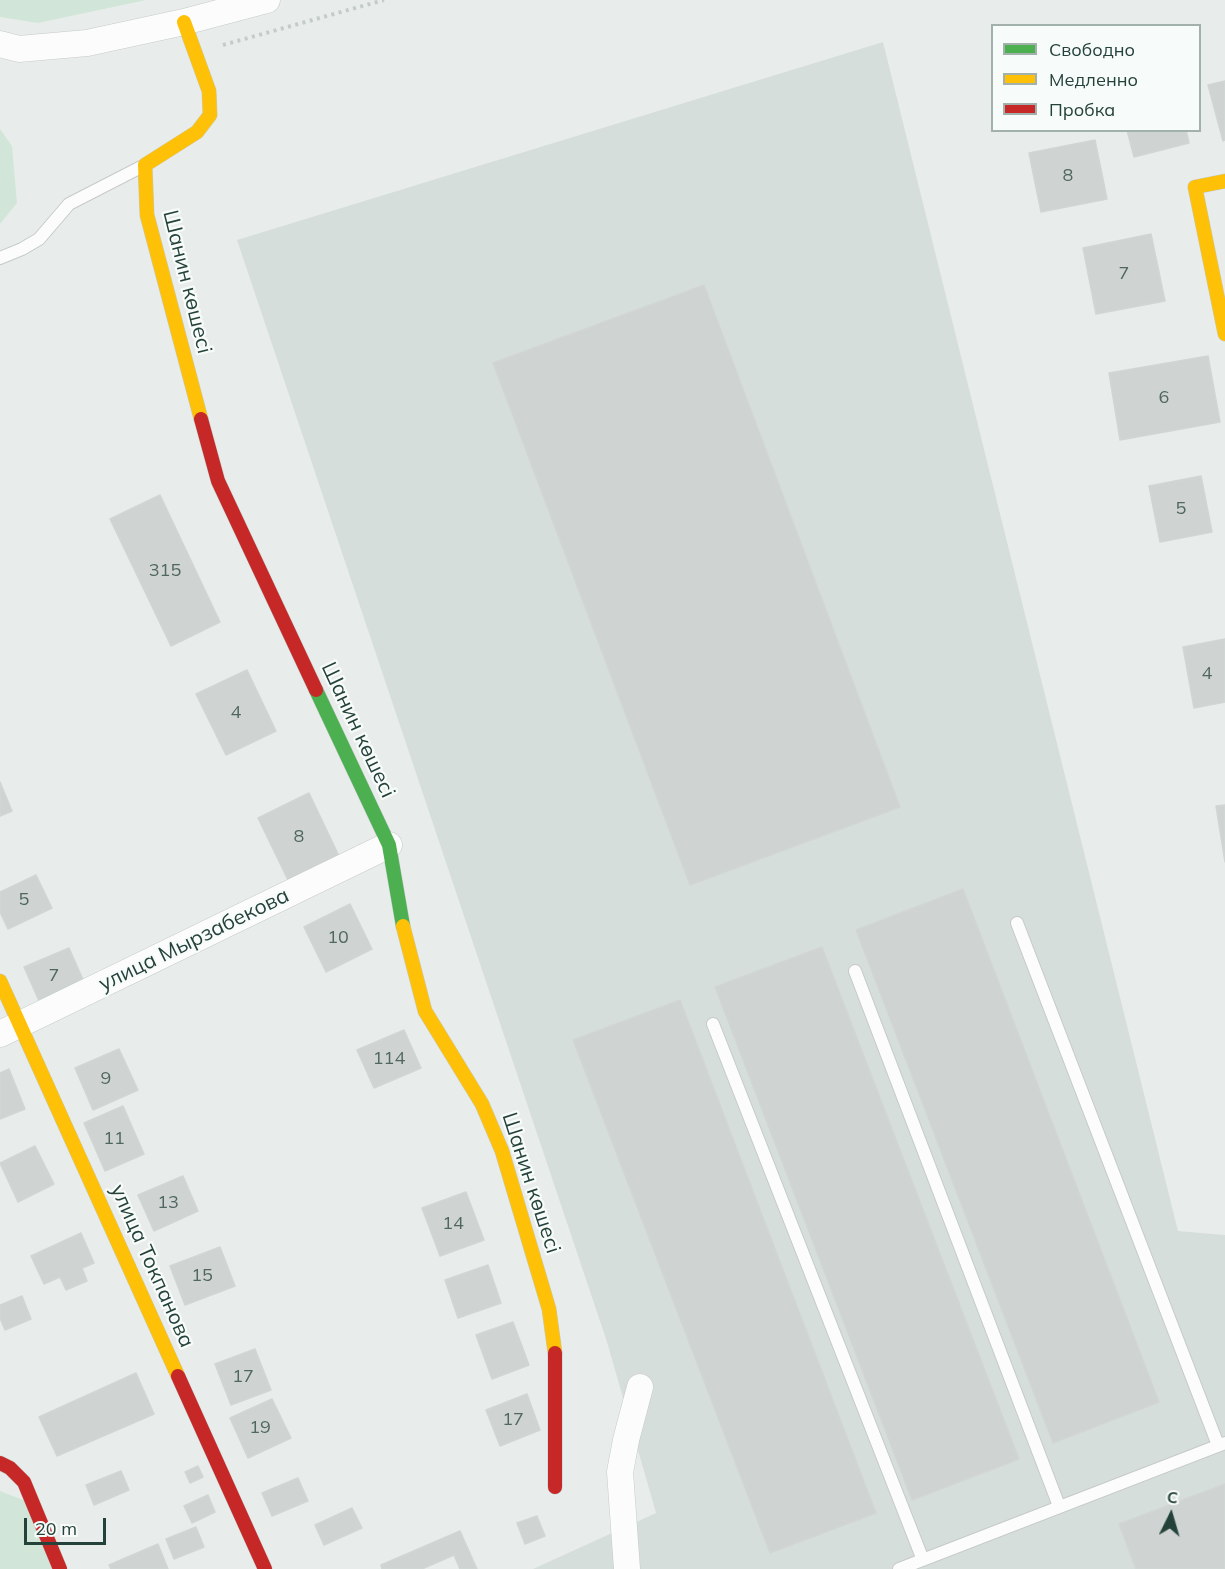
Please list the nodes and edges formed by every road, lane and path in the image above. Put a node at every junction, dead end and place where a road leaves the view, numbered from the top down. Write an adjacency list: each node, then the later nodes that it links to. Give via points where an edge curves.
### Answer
1 (267, 0): 3 (street)
2 (384, 0): 5 (path)
3 (184, 22): 4 (street, via 87,44 19,49); 5 (street)
4 (0, 44)
5 (196, 52): 6 (street, via 209,91 210,115 197,132)
6 (145, 165): 8 (lane, via 69,204 39,239); 10 (street, Шанин көшесі, via 147,215 218,481)
7 (1225, 181): 9 (street, via 1195,187)
8 (0, 258)
9 (1225, 334)
10 (388, 845): 15 (street, улица Мырзабекова); 19 (street, Шанин көшесі, via 404,931 425,1011 482,1104 502,1151 549,1309 556,1364)
11 (1017, 923): 17 (lane)
12 (855, 971): 20 (lane)
13 (0, 981): 15 (street, улица Токпанова)
14 (713, 1024): 21 (lane)
15 (10, 1030): 23 (street, улица Токпанова)
16 (640, 1387): 24 (street, via 620,1472)
17 (1221, 1444): 20 (lane)
18 (0, 1463): 22 (street, via 24,1482)
19 (555, 1487)
20 (1059, 1506): 21 (lane)
21 (923, 1560): 25 (lane)
22 (60, 1569)
23 (265, 1569)
24 (627, 1569)
25 (899, 1569)

